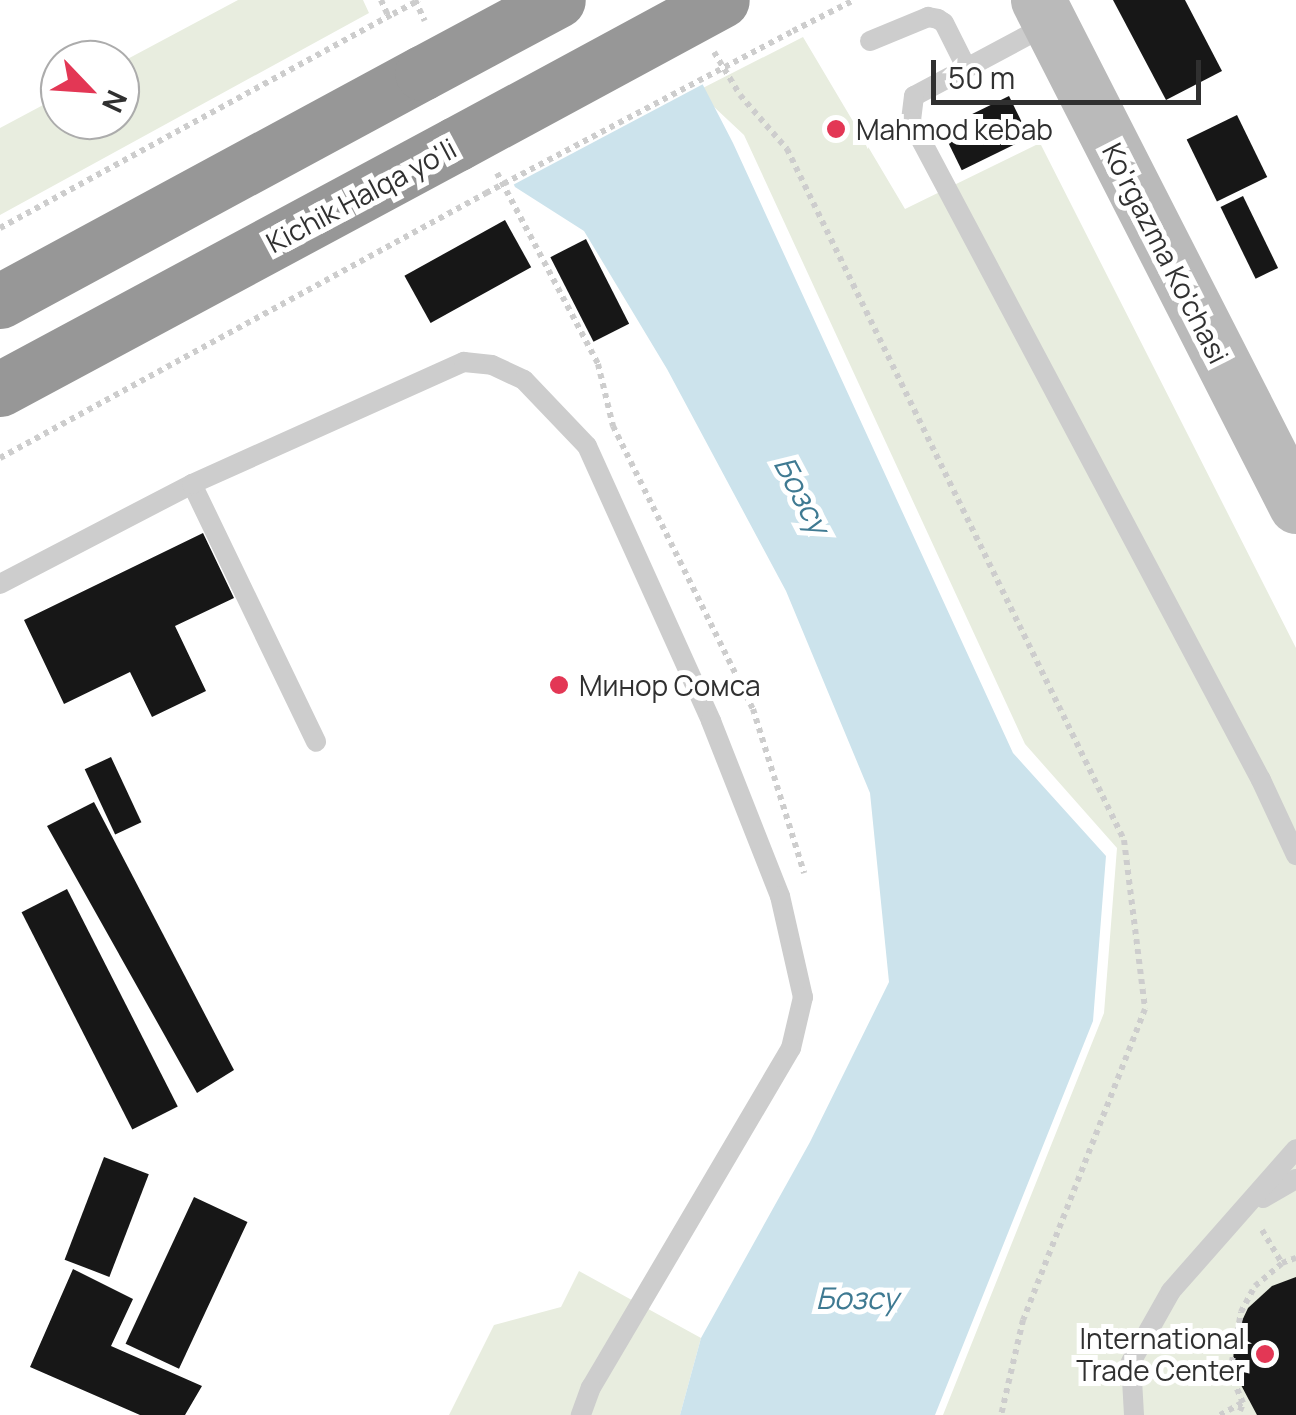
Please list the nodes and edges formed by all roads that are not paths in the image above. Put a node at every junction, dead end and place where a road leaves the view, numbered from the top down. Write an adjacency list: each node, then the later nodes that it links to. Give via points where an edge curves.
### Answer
1 (558, 0): 6 (highway, bridge, via 426,53)
2 (1043, 12): 5 (lane); 9 (street, Ko'rgazma Ko'chasi)
3 (717, 24): 7 (highway, Kichik Halqa yo'li, bridge, via 475,156)
4 (870, 41): 5 (lane, via 938,19)
5 (966, 68): 12 (lane, via 914,96 911,121)
6 (0, 302)
7 (0, 389)
8 (192, 484): 10 (lane); 11 (lane); 16 (lane, via 464,362 524,380 587,446 712,722 780,896 802,996 791,1048)
9 (1296, 506)
10 (0, 584)
11 (316, 742)
12 (1296, 855)
13 (1296, 1149): 15 (lane)
14 (1296, 1179): 15 (lane)
15 (1248, 1208): 17 (lane, via 1171,1291 1150,1328 1132,1362)
16 (580, 1415)
17 (1134, 1415)

